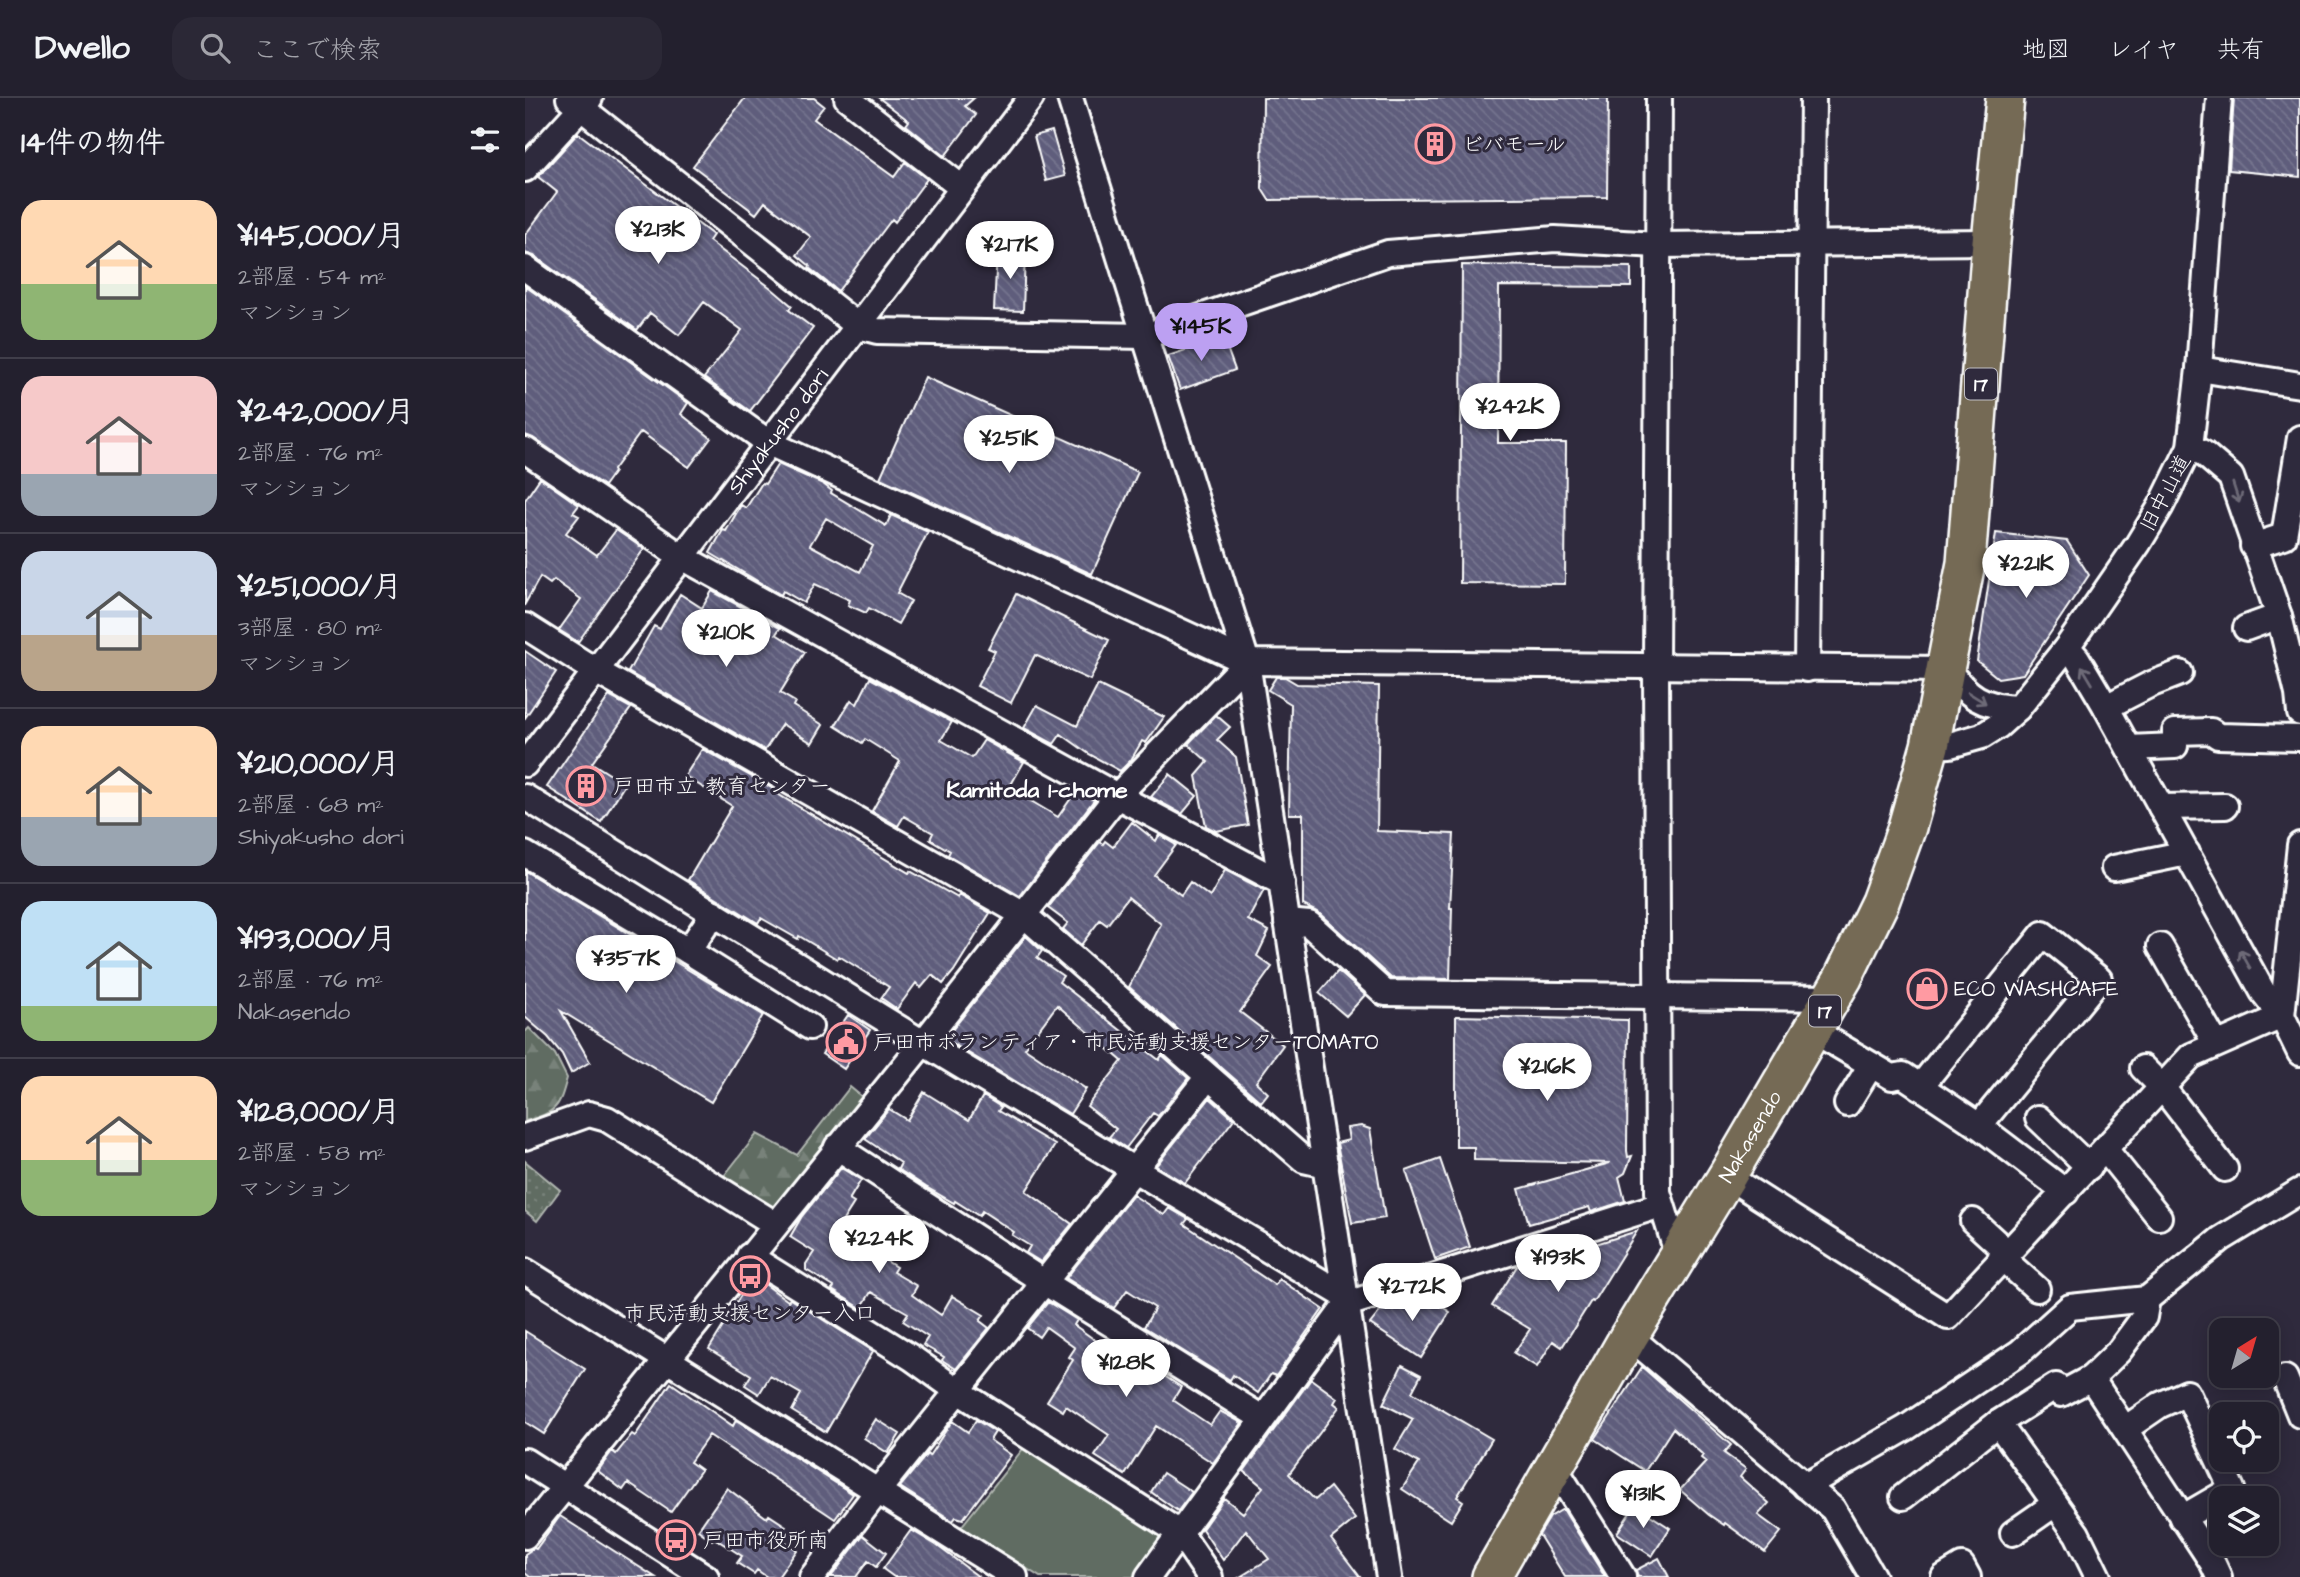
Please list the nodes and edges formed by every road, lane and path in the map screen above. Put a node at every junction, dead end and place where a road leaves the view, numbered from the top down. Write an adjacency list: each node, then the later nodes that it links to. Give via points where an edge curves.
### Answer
1 (847, 98): 10 (street)
2 (1031, 98): 10 (street, Shiyakusho dori)
3 (1070, 98): 16 (street)
4 (1659, 98): 13 (street)
5 (1813, 98): 12 (street)
6 (2005, 98): 11 (highway, 17)
7 (2219, 98): 17 (street, 旧中山道)
8 (580, 101): 9 (street); 15 (street)
9 (525, 169)
10 (963, 188): 15 (street, Shiyakusho dori)
11 (1991, 242): 12 (street); 33 (highway, 17, via 1966,563)
12 (1812, 243): 13 (street); 32 (street)
13 (1657, 245): 16 (street, via 1555,239 1388,253); 31 (street)
14 (525, 268): 20 (street)
15 (857, 326): 16 (street, via 877,331); 20 (street, Shiyakusho dori)
16 (1145, 336): 30 (street)
17 (2199, 369): 18 (street); 21 (street, 旧中山道)
18 (2300, 385)
19 (2300, 438): 23 (street)
20 (769, 443): 25 (street, Shiyakusho dori); 30 (street)
21 (2190, 447): 24 (street, one-way to 24, via 2231,477); 29 (street, 旧中山道, via 2139,544)
22 (525, 450): 25 (street)
23 (2292, 534): 24 (street)
24 (2253, 546): 26 (street)
25 (682, 557): 34 (street, Shiyakusho dori); 43 (street)
26 (2279, 616): 28 (street); 38 (street)
27 (525, 626): 34 (street)
28 (2246, 628)
29 (2067, 647): 36 (street, one-way to 29); 37 (street, 旧中山道)
30 (1247, 662): 31 (street); 43 (street); 51 (street)
31 (1656, 667): 32 (street); 57 (street)
32 (1807, 669): 33 (street)
33 (1947, 669): 37 (street, one-way to 37, via 1960,686 1986,704); 40 (highway, Nakasendo / 17)
34 (596, 671): 42 (street, Shiyakusho dori); 53 (street)
35 (2180, 673): 36 (street)
36 (2106, 707): 41 (street)
37 (2018, 708): 40 (street, 旧中山道, via 1982,736)
38 (2300, 713)
39 (2300, 738): 41 (street, via 2175,732 2175,746)
40 (1930, 746): 58 (highway, Nakasendo / 17, via 1880,902)
41 (2129, 748): 46 (street)
42 (525, 764)
43 (1117, 796): 51 (street); 53 (street)
44 (525, 797): 52 (street)
45 (2225, 806): 46 (street)
46 (2161, 807): 48 (street)
47 (2300, 845): 59 (street)
48 (2187, 853): 50 (street); 59 (street, one-way to 48, via 2263,992)
49 (525, 854): 56 (street)
50 (2114, 868)
51 (1282, 883): 54 (street)
52 (713, 914): 56 (street); 62 (street)
53 (1024, 915): 62 (street); 67 (street)
54 (1287, 922): 57 (street, via 1309,924 1385,993); 76 (street)
55 (2161, 946): 64 (street)
56 (688, 951): 60 (street)
57 (1658, 995): 58 (street); 82 (street)
58 (1832, 998): 61 (highway, Nakasendo / 17)
59 (2282, 1016): 63 (street); 64 (street)
60 (810, 1027)
61 (1814, 1031): 65 (street); 79 (highway, Nakasendo / 17)
62 (923, 1043): 74 (street); 78 (street)
63 (2297, 1043)
64 (2216, 1045): 69 (street, via 2191,1056)
65 (1871, 1065): 68 (street, via 1892,1077 1903,1075); 70 (street)
66 (2143, 1068): 69 (street)
67 (1208, 1077): 76 (street, via 1304,1160); 78 (street)
68 (1920, 1087): 72 (street); 72 (street, via 2043,934 2099,979)
69 (2162, 1087): 75 (street); 77 (street)
70 (1847, 1104)
71 (2038, 1118): 75 (street)
72 (1979, 1126): 81 (street)
73 (525, 1137): 85 (street, via 589,1114 607,1119)
74 (837, 1147): 85 (street); 90 (street)
75 (2097, 1158): 81 (street); 83 (street)
76 (1326, 1165): 93 (street)
77 (2225, 1169)
78 (1135, 1170): 90 (street); 93 (street)
79 (1727, 1176): 86 (street, via 1948,1317); 88 (highway, Nakasendo / 17)
80 (2300, 1191): 92 (street, via 2221,1239)
81 (2066, 1192): 86 (street)
82 (1661, 1205): 88 (street); 93 (street)
83 (2159, 1217)
84 (1973, 1221): 86 (street)
85 (775, 1224): 87 (street)
86 (2004, 1255): 91 (street)
87 (749, 1256): 95 (street); 98 (street)
88 (1678, 1256): 94 (highway, Nakasendo / 17)
89 (525, 1271): 95 (street)
90 (1044, 1282): 98 (street); 100 (street)
91 (2037, 1289)
92 (2147, 1299): 96 (street, via 2144,1317); 106 (street, via 2070,1307 2020,1352 1906,1428)
93 (1346, 1300): 100 (street); 119 (street)
94 (1629, 1336): 104 (highway, Nakasendo / 17); 106 (street)
95 (667, 1359): 105 (street); 107 (street)
96 (2091, 1378): 101 (street, via 2061,1394 2056,1386); 102 (street)
97 (2285, 1378): 99 (street)
98 (958, 1391): 107 (street); 111 (street)
99 (2300, 1415)
100 (1262, 1418): 111 (street)
101 (1998, 1423): 108 (street); 109 (street)
102 (2125, 1429): 110 (street); 110 (street, via 2187,1393 2232,1489)
103 (525, 1461): 105 (street)
104 (1555, 1468): 120 (highway, Nakasendo / 17); 121 (street)
105 (564, 1486): 113 (street); 114 (street)
106 (1805, 1486): 122 (street, via 1833,1509)
107 (877, 1492): 115 (street); 116 (street)
108 (1903, 1497)
109 (2055, 1504): 112 (street); 125 (street, via 2077,1534)
110 (2182, 1518): 126 (street)
111 (1180, 1533): 117 (street); 118 (street)
112 (2013, 1533)
113 (525, 1536)
114 (706, 1577)
115 (812, 1577)
116 (1015, 1577)
117 (1148, 1577)
118 (1210, 1577)
119 (1389, 1577)
120 (1491, 1577)
121 (1623, 1577)
122 (1873, 1577)
123 (1944, 1577): 124 (street, via 1962,1566)
124 (1968, 1577)
125 (2098, 1577)
126 (2219, 1577)

